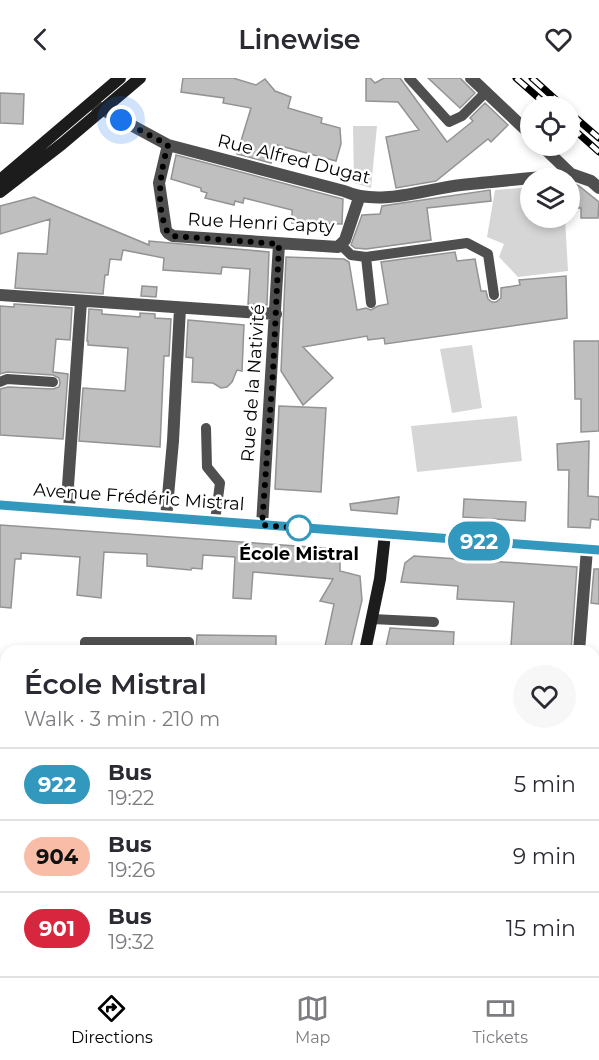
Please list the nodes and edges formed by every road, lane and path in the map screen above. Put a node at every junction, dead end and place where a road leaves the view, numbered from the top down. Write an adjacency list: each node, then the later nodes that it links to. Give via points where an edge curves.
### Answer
1 (120, 78): 6 (street)
2 (140, 78): 7 (street)
3 (409, 78): 5 (lane, via 449,122 462,116)
4 (471, 78): 5 (street)
5 (486, 92): 8 (street)
6 (91, 103): 7 (street, Rue Alfred Dugat); 14 (street)
7 (103, 110): 9 (street, Rue Alfred Dugat); 16 (street)
8 (520, 124)
9 (168, 145): 17 (street, Rue Alfred Dugat); 18 (street, Rue Henri Capty, via 159,183 168,233)
10 (552, 156): 11 (street)
11 (565, 168)
12 (580, 177): 15 (street)
13 (520, 179): 17 (street, Rue Alfred Dugat)
14 (0, 180)
15 (599, 188)
16 (0, 192)
17 (359, 198): 19 (street, Rue Henri Capty)
18 (279, 244): 19 (street, Rue Henri Capty); 26 (street, Rue de la Nativité)
19 (342, 246): 20 (lane, via 351,255)
20 (366, 257): 21 (lane, via 467,243 488,254); 24 (lane)
21 (494, 295)
22 (0, 296): 23 (street)
23 (81, 302): 25 (street); 31 (street)
24 (371, 303)
25 (180, 308): 26 (street); 32 (street)
26 (276, 314): 34 (street, Rue de la Nativité)
27 (0, 382): 28 (lane)
28 (53, 382)
29 (206, 428): 33 (lane, via 207,467 220,483)
30 (0, 505): 31 (street, Avenue Frédéric Mistral)
31 (69, 510): 32 (street, Avenue Frédéric Mistral)
32 (166, 518): 33 (street, Avenue Frédéric Mistral)
33 (215, 521): 34 (street, Avenue Frédéric Mistral)
34 (262, 525): 35 (street, Avenue Frédéric Mistral)
35 (385, 534): 36 (street, Avenue Frédéric Mistral); 37 (street)
36 (593, 549): 42 (street)
37 (372, 619): 38 (lane); 41 (street)
38 (434, 622)
39 (85, 645): 40 (lane)
40 (189, 645)
41 (366, 645)
42 (580, 645)

